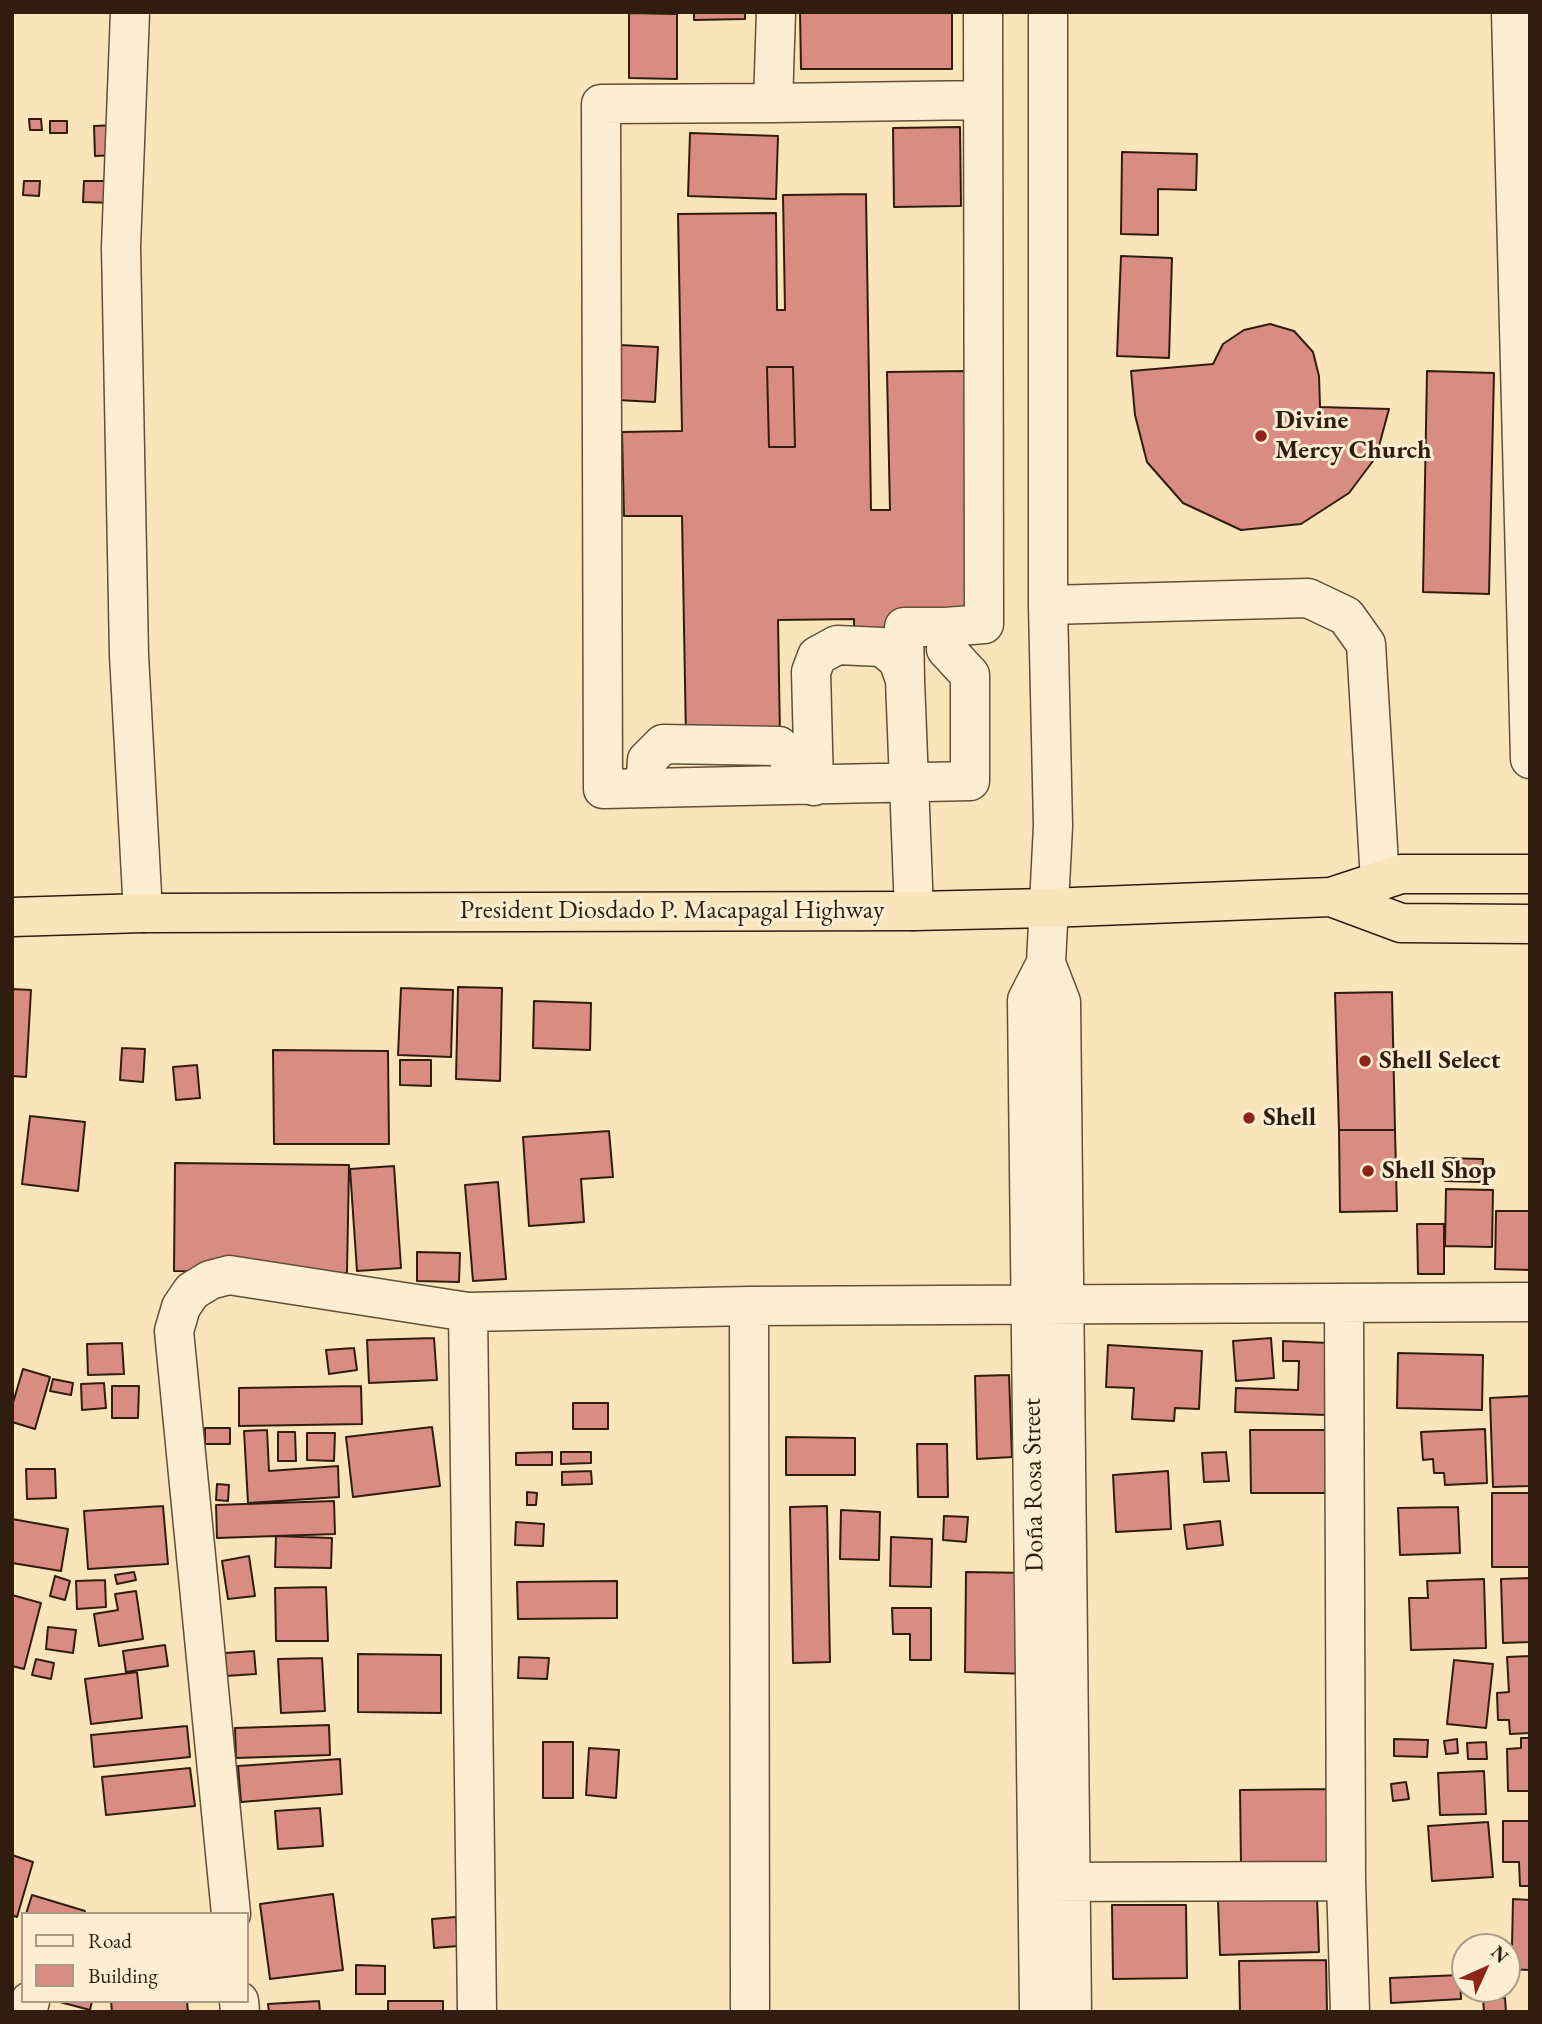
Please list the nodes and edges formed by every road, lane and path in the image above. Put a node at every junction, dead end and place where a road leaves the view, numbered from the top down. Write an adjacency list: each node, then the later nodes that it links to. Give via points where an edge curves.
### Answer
1 (130, 12): 19 (street, via 121,260 129,655)
2 (776, 12): 7 (street)
3 (983, 12): 6 (street)
4 (1048, 12): 8 (street, Doña Rosa Street)
5 (1511, 12): 11 (street)
6 (983, 100): 7 (street); 9 (street, via 984,624)
7 (773, 103): 13 (street, via 601,104 603,789)
8 (1048, 605): 15 (street, via 1308,598 1346,616 1366,644); 17 (street, Doña Rosa Street, via 1053,826)
9 (946, 627): 10 (street, via 904,627); 12 (street, via 946,649 970,675 970,781)
10 (905, 680): 12 (street); 13 (street, via 898,660 882,647 837,645 817,656 811,672)
11 (1530, 759)
12 (909, 784): 13 (street); 18 (street)
13 (814, 786)
14 (1530, 874): 15 (highway, President Diosdado P. Macapagal Highway, via 1401,874)
15 (1380, 881): 16 (highway, President Diosdado P. Macapagal Highway)
16 (1331, 897): 17 (highway, President Diosdado P. Macapagal Highway); 21 (highway, President Diosdado P. Macapagal Highway, via 1401,923)
17 (1048, 908): 18 (highway, President Diosdado P. Macapagal Highway); 24 (street, Doña Rosa Street, via 1046,963 1027,1000)
18 (914, 911): 19 (highway, President Diosdado P. Macapagal Highway)
19 (143, 913): 20 (highway, President Diosdado P. Macapagal Highway)
20 (12, 916)
21 (1530, 924)
22 (1530, 1302): 23 (street)
23 (1344, 1304): 24 (street); 27 (street)
24 (1048, 1305): 25 (street); 28 (street, Doña Rosa Street)
25 (749, 1306): 26 (street); 31 (street)
26 (468, 1312): 29 (street, via 229,1275 192,1291 181,1307 174,1331); 30 (street)
27 (1346, 1881): 28 (street); 34 (street)
28 (1055, 1883): 32 (street, Doña Rosa Street); 33 (street, Doña Rosa Street)
29 (231, 1912)
30 (477, 2012)
31 (750, 2012)
32 (1039, 2012)
33 (1072, 2012)
34 (1350, 2012)

